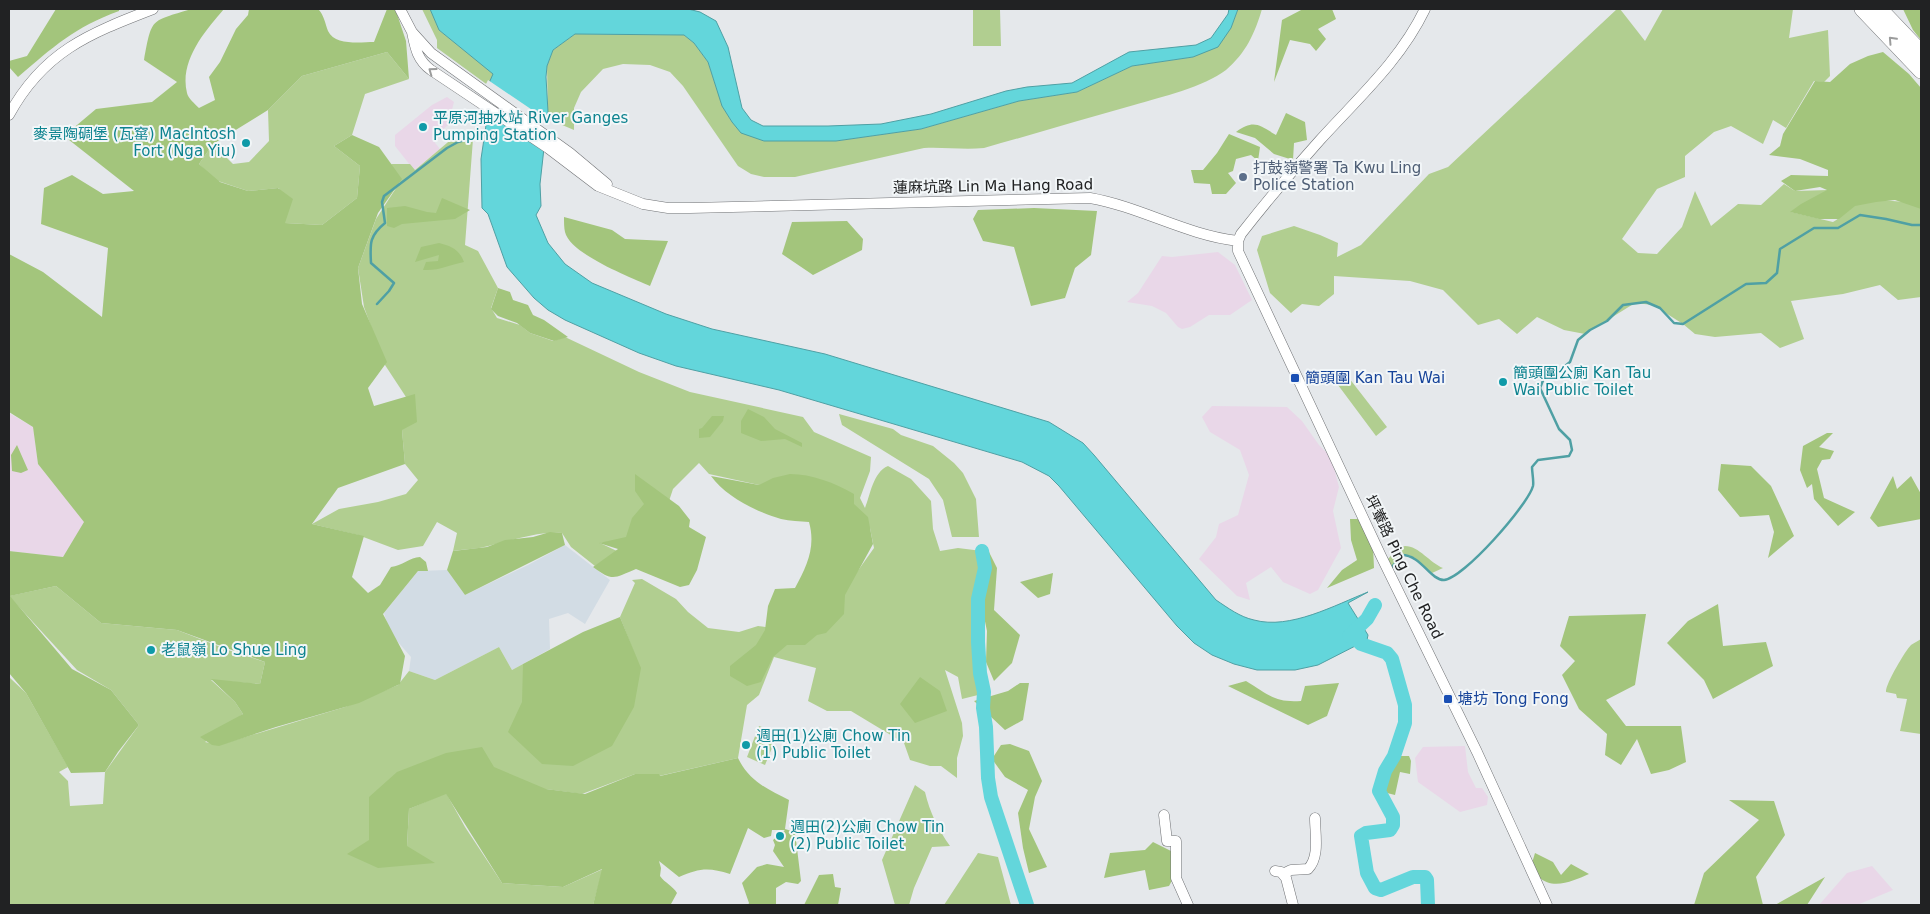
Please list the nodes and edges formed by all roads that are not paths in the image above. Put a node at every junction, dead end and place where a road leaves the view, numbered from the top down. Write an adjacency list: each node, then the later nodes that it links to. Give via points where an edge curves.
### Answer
1 (153, 9): 9 (street, via 96,33 54,58 33,77)
2 (400, 9): 6 (street, 蓮麻坑路 Lin Ma Hang Road)
3 (1425, 9): 11 (street, via 1384,72 1305,156)
4 (1862, 9): 8 (highway, one-way to 4)
5 (1880, 9): 7 (highway)
6 (412, 32): 10 (street, 蓮麻坑路 Lin Ma Hang Road, via 431,53); 10 (street, 蓮麻坑路 Lin Ma Hang Road, one-way to 6, via 424,65)
7 (1921, 52)
8 (1921, 71)
9 (9, 115)
10 (551, 144): 11 (street, 蓮麻坑路 Lin Ma Hang Road, via 570,153 624,197 668,208 1090,198 1210,237)
11 (1238, 241): 16 (street, 坪輋路 Ping Che Road, via 1241,259)
12 (1164, 815): 14 (street, via 1167,841 1176,842 1176,878)
13 (1315, 818): 15 (street, via 1312,864 1308,869 1279,873 1286,878)
14 (1188, 905)
15 (1293, 905)
16 (1547, 905)

